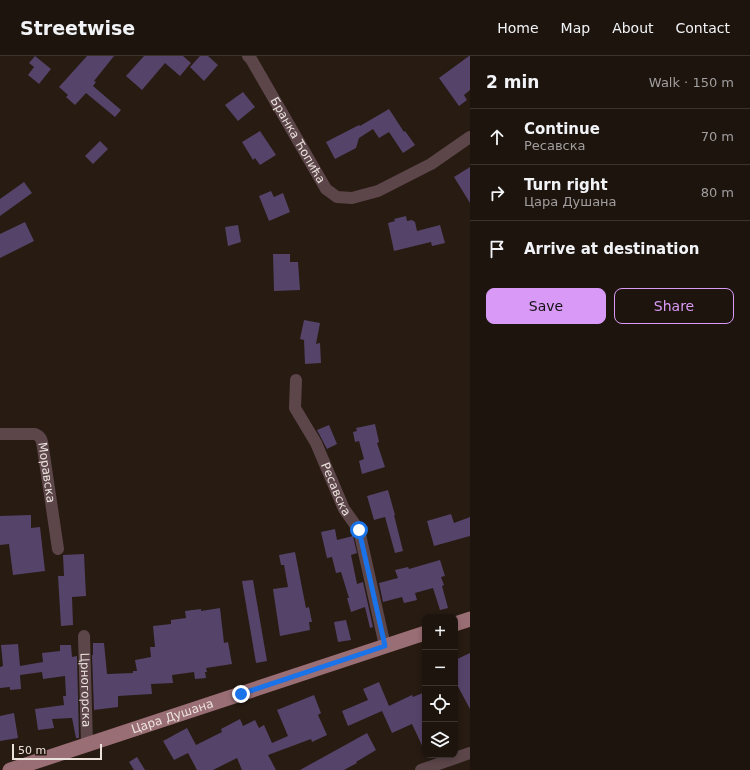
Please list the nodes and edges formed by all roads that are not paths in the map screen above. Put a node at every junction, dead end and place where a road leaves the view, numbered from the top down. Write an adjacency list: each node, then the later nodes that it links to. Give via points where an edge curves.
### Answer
1 (248, 56): 2 (street, Бранка Ћопића, via 326,189 337,197 352,198 378,192 431,164)
2 (470, 137)
3 (296, 380): 10 (street, Ресавска, via 295,408 316,443 344,509 359,530)
4 (0, 434): 5 (street, Моравска, via 35,434 41,438)
5 (58, 549)
6 (470, 619): 7 (main road)
7 (458, 623)
8 (422, 634): 10 (main road, Цара Душана)
9 (84, 636): 11 (street, Црногорска)
10 (385, 646): 11 (main road, Цара Душана)
11 (87, 744): 13 (main road, Цара Душана)
12 (470, 753): 14 (street)
13 (10, 770)
14 (421, 770)

